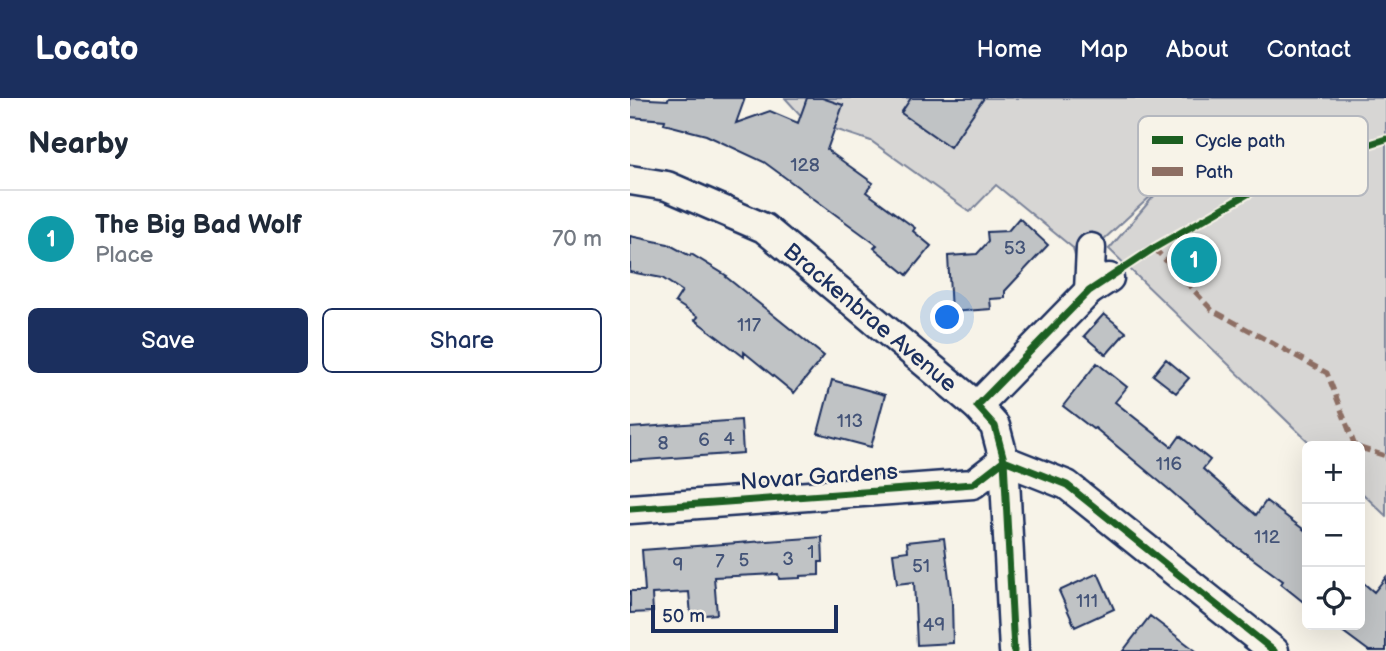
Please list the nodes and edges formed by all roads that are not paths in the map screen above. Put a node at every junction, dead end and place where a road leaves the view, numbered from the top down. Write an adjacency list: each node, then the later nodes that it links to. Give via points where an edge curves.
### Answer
1 (630, 180): 3 (street, Brackenbrae Avenue, via 667,186 764,228)
2 (1091, 248): 3 (street, via 1099,285)
3 (977, 406): 4 (street, Brackenbrae Avenue, via 995,426)
4 (1004, 460): 5 (street, Novar Gardens, via 973,484); 6 (street, Brackenbrae Avenue); 7 (street, via 1067,485)
5 (630, 509)
6 (1014, 651)
7 (1274, 651)

